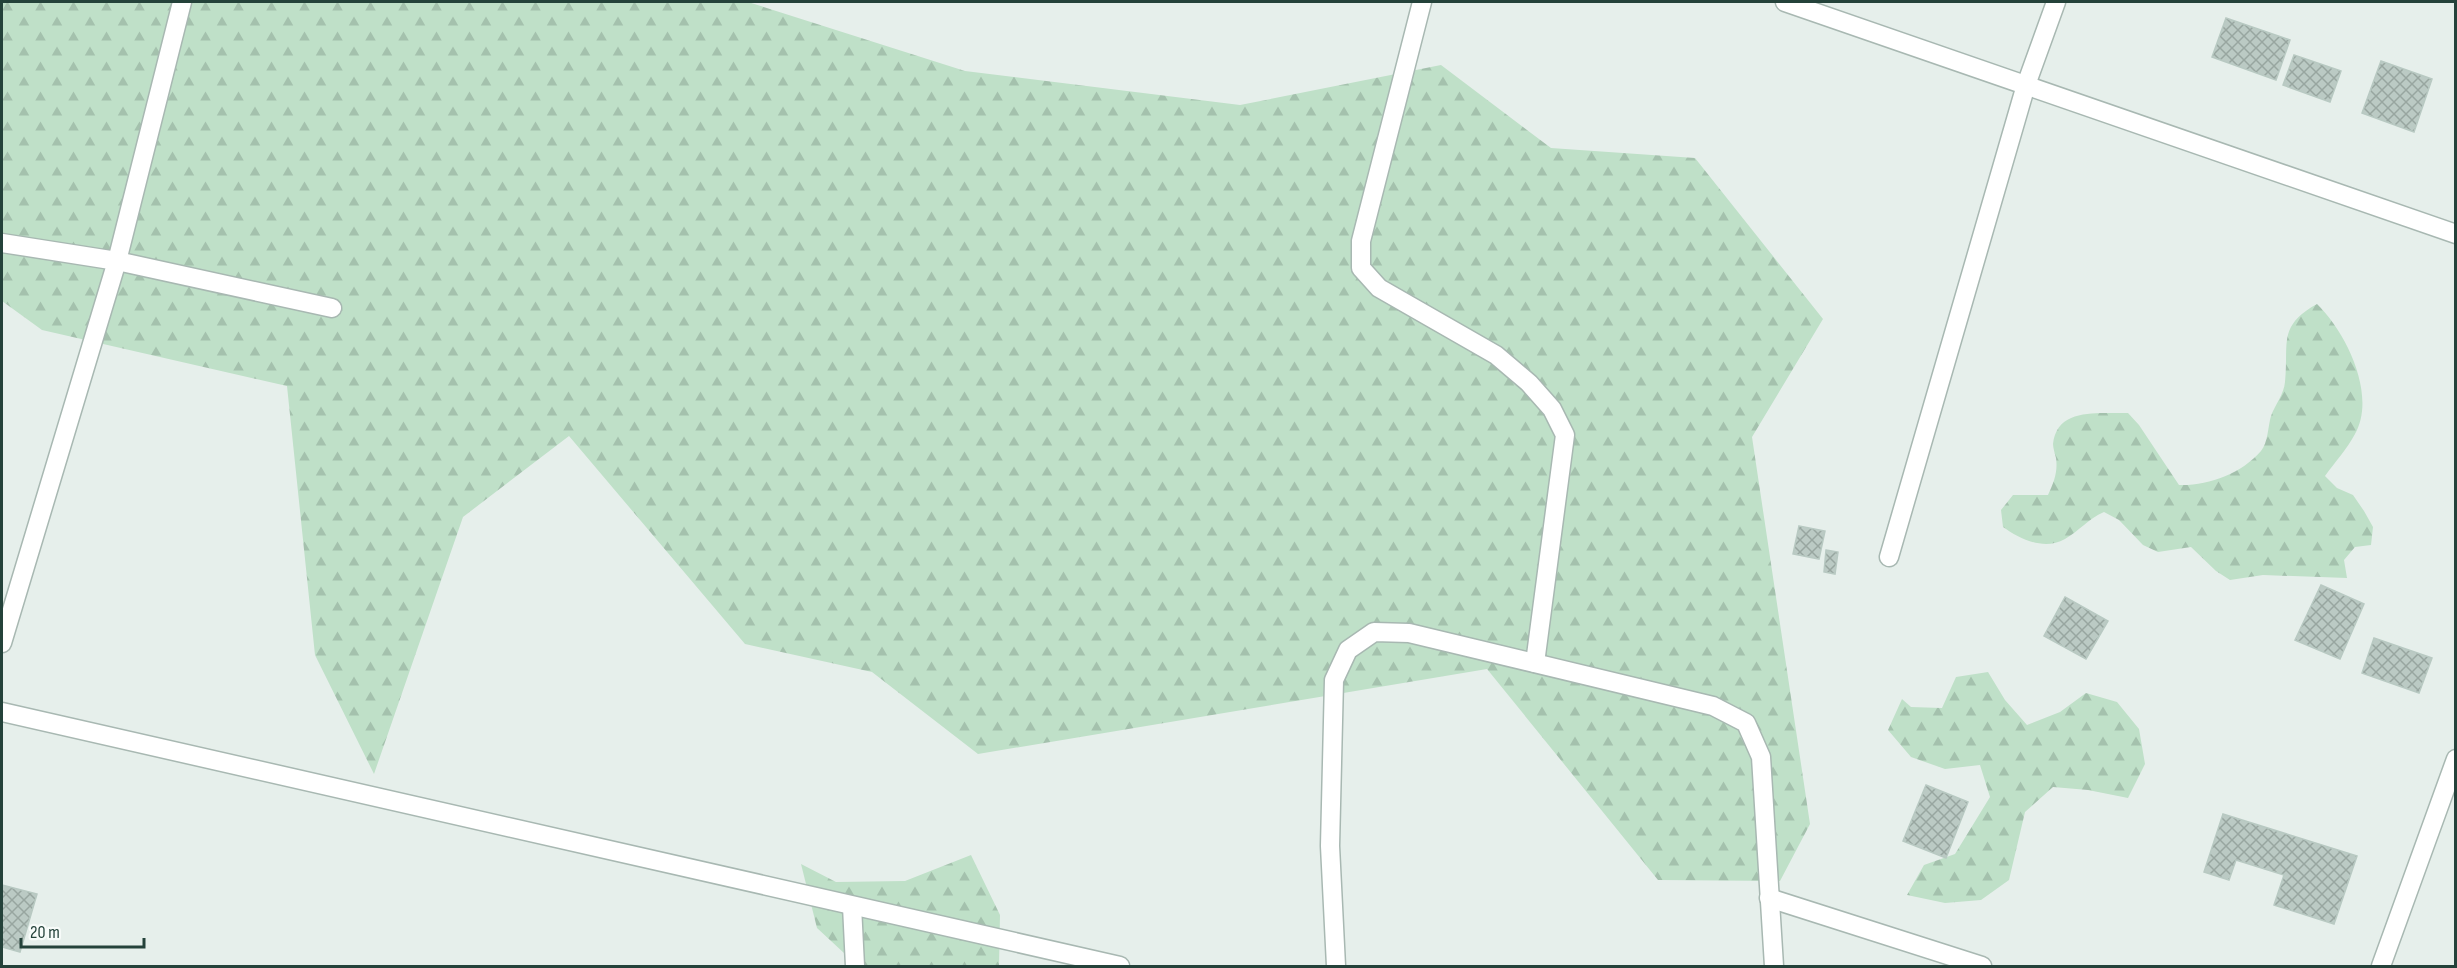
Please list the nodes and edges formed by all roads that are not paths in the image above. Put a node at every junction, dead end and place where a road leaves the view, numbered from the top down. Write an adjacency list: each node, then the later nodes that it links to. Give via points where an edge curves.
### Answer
1 (182, 2): 8 (street)
2 (1422, 2): 12 (street, via 1360,241 1361,268 1379,288 1496,355 1552,409 1565,435)
3 (1785, 2): 5 (street)
4 (2056, 2): 5 (street)
5 (2026, 85): 6 (street); 10 (street)
6 (2456, 234)
7 (2, 243): 8 (street)
8 (117, 261): 9 (street); 11 (street)
9 (332, 308)
10 (1888, 557)
11 (2, 643)
12 (1535, 663): 15 (street, via 1713,706 1746,723 1761,757); 19 (street, via 1409,633 1374,632 1348,650 1334,680 1330,846)
13 (2, 712): 16 (street)
14 (2456, 759): 22 (street)
15 (1769, 898): 20 (street); 21 (street)
16 (852, 906): 17 (street); 18 (street)
17 (855, 966)
18 (1120, 966)
19 (1336, 966)
20 (1774, 966)
21 (1982, 966)
22 (2381, 966)

